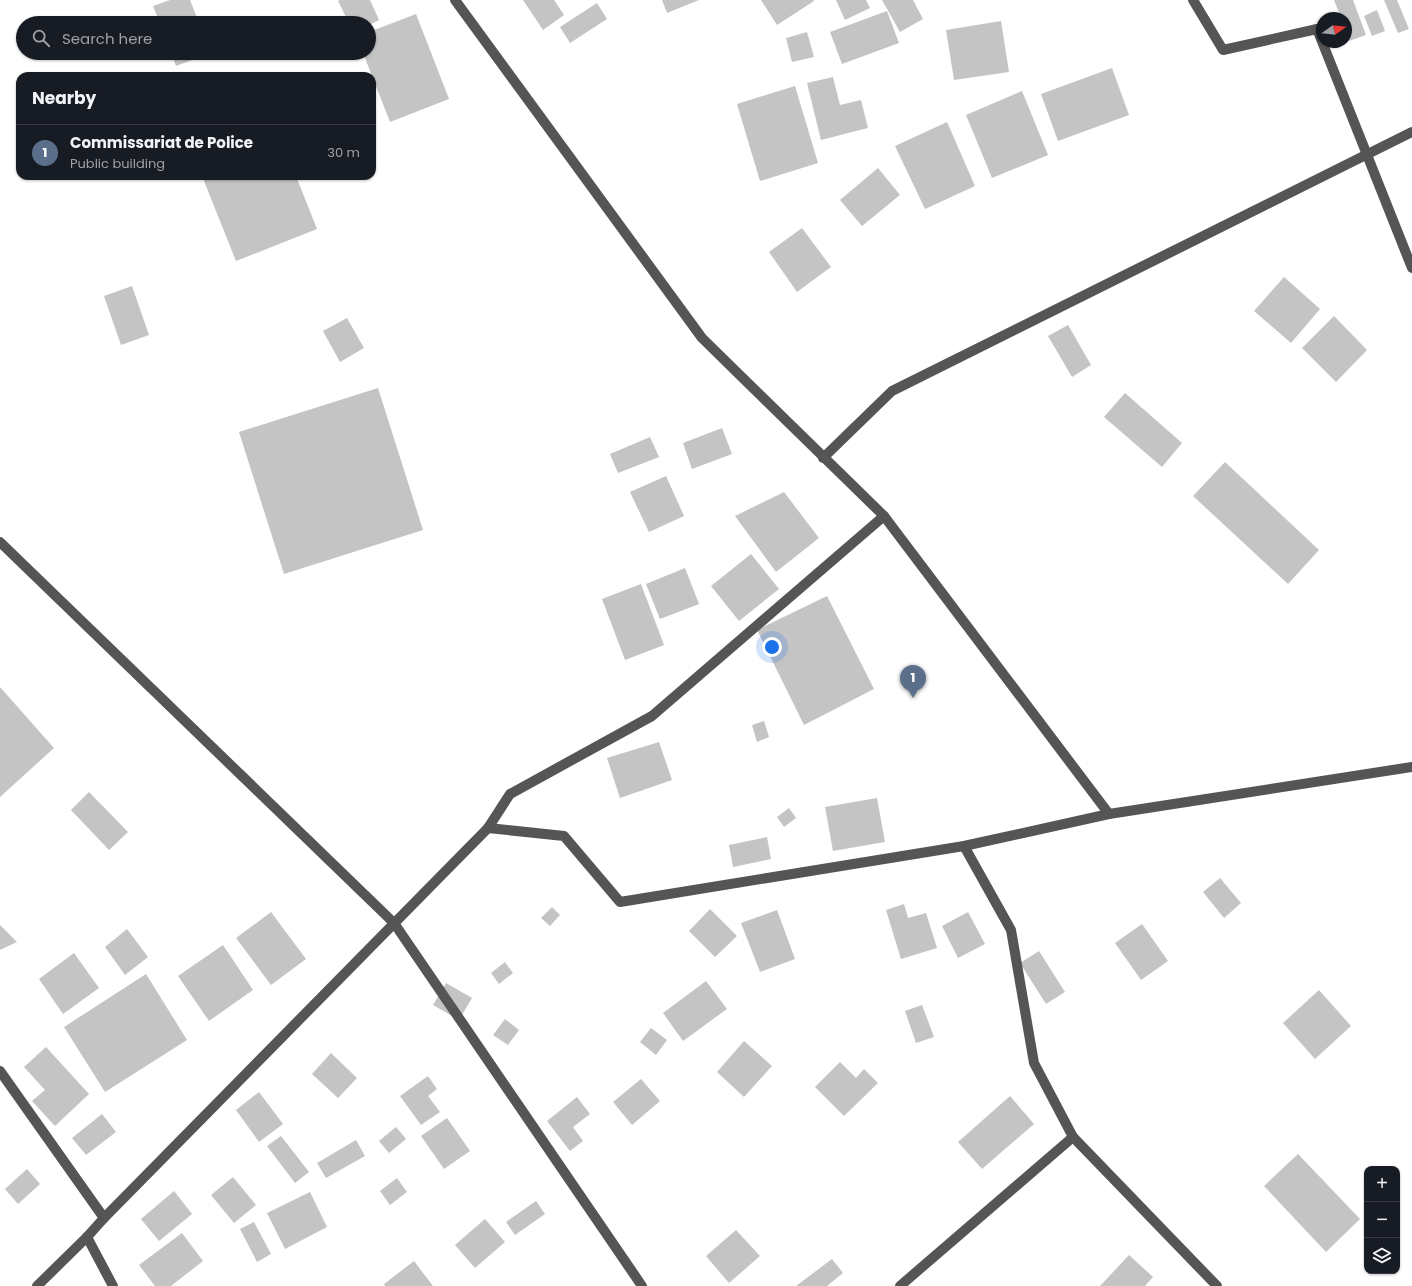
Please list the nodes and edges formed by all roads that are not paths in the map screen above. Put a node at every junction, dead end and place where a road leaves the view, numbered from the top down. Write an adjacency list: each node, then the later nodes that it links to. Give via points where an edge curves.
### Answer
1 (455, 0): 6 (street, via 702,338)
2 (1193, 0): 4 (street, via 1223,50 1317,29)
3 (1412, 132): 4 (street)
4 (1367, 154): 5 (street); 6 (street, via 892,391)
5 (1412, 268)
6 (823, 458): 7 (street)
7 (884, 516): 10 (street); 11 (street, via 652,716 510,794)
8 (0, 542): 13 (street)
9 (1412, 767): 10 (street)
10 (1109, 814): 12 (street)
11 (488, 828): 12 (street, via 564,836 620,902); 13 (street)
12 (964, 846): 15 (street, via 1011,930 1034,1063)
13 (394, 923): 16 (street); 20 (street)
14 (0, 1071): 16 (street)
15 (1074, 1137): 21 (street); 22 (street)
16 (104, 1218): 17 (street)
17 (87, 1237): 18 (street); 19 (street)
18 (37, 1286)
19 (113, 1286)
20 (642, 1286)
21 (900, 1286)
22 (1218, 1286)

